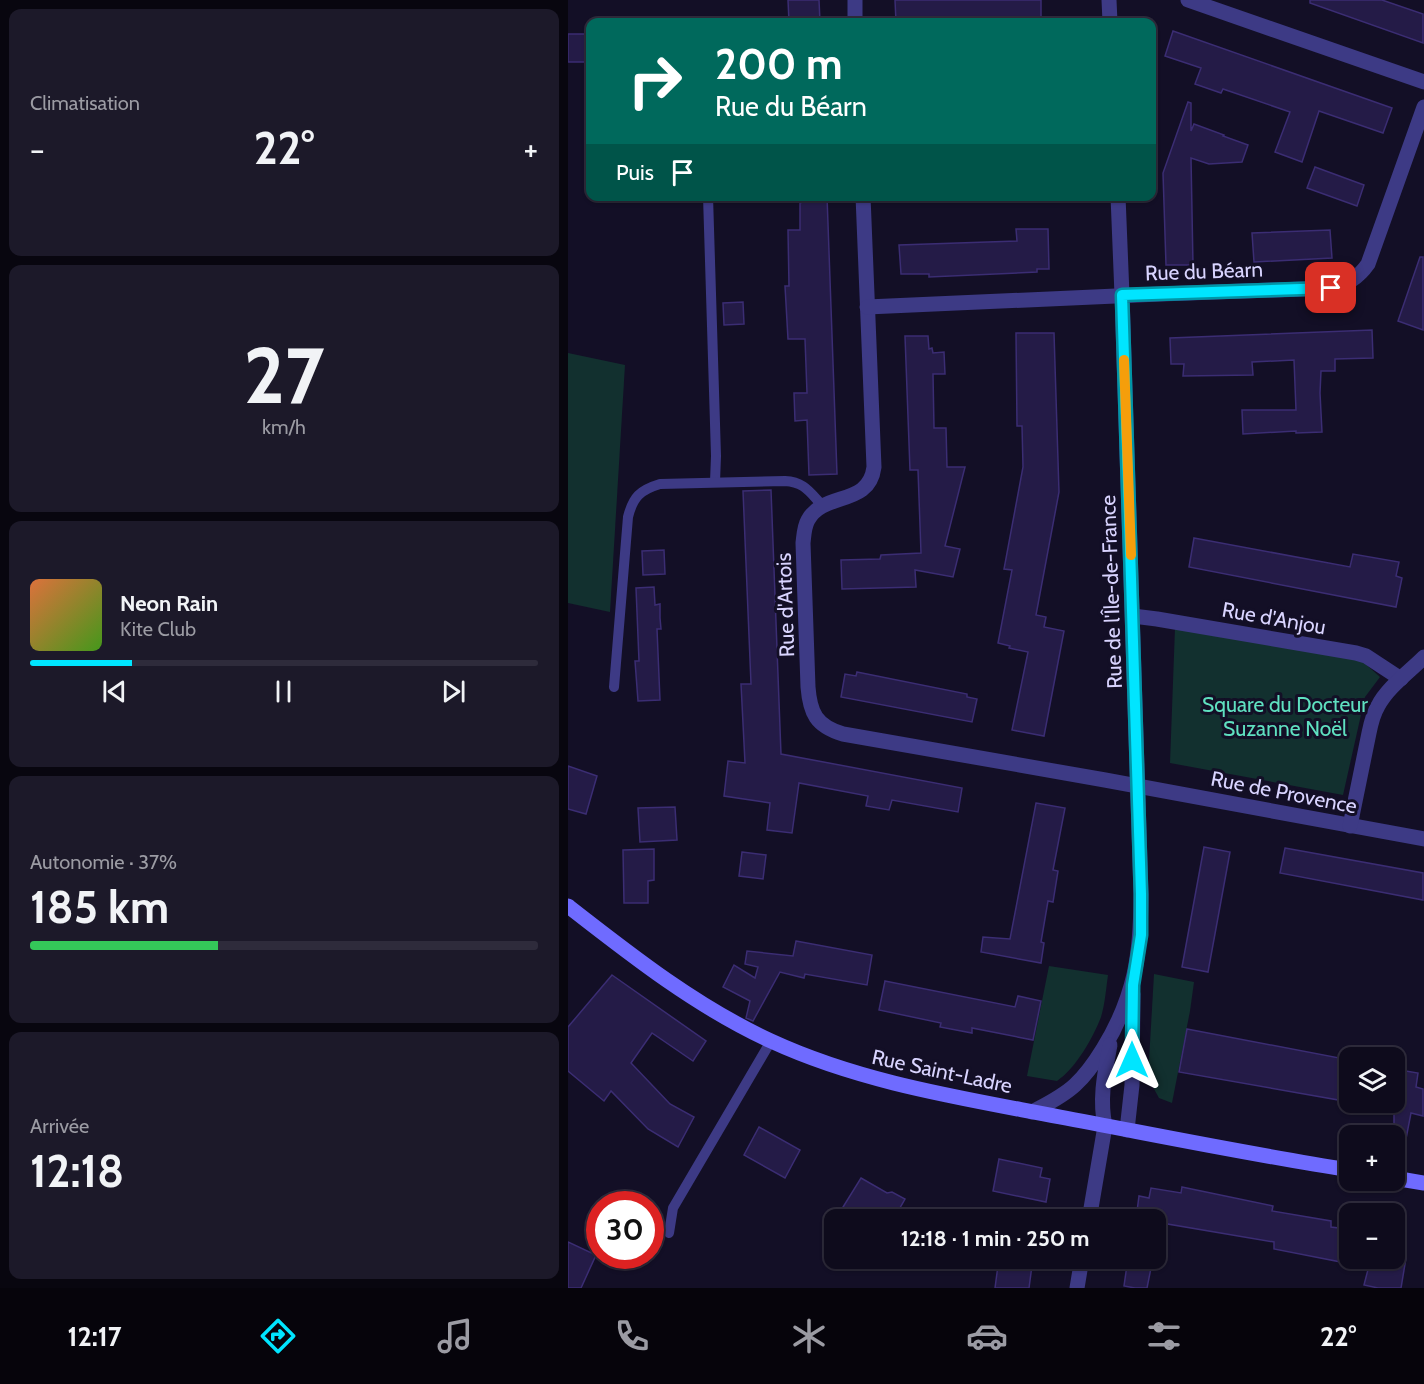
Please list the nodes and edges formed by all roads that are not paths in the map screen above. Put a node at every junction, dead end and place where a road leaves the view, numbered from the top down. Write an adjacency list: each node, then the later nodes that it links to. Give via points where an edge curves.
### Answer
1 (854, 0): 4 (street)
2 (1109, 0): 5 (street)
3 (1188, 0): 6 (street)
4 (855, 18)
5 (1110, 18)
6 (1423, 82)
7 (1423, 107): 11 (street, Rue du Béarn, via 1368,264 1354,280 1331,288)
8 (709, 201): 13 (lane)
9 (863, 201): 12 (street)
10 (1118, 201): 11 (street, Rue de l'Île-de-France)
11 (1122, 295): 12 (street, Rue du Béarn); 15 (street, Rue de l'Île-de-France)
12 (867, 307): 14 (street, via 873,475 863,490)
13 (715, 482): 14 (lane, via 794,481); 18 (lane, via 660,484 642,491 631,507)
14 (823, 506): 19 (street, Rue d'Artois, via 813,513 804,531 808,687 816,718 843,734)
15 (1133, 616): 17 (street, Rue d'Anjou, via 1356,653); 19 (street, Rue de l'Île-de-France)
16 (1423, 657): 17 (street)
17 (1401, 679): 20 (street, via 1378,704 1372,718)
18 (614, 687)
19 (1138, 786): 20 (street, Rue de Provence); 23 (street, Rue de l'Île-de-France, via 1141,935)
20 (1350, 826): 21 (street, Rue de Provence)
21 (1423, 839)
22 (568, 906): 25 (street, Rue Saint-Ladre, via 700,1003)
23 (1133, 985): 24 (street, Rue de l'Île-de-France); 28 (street, Rue de l'Île-de-France, via 1132,1085)
24 (1112, 1034): 26 (street, Rue de l'Île-de-France, via 1076,1084); 27 (street, Rue de l'Île-de-France, via 1102,1095)
25 (771, 1041): 26 (street, Rue Saint-Ladre, via 877,1080); 33 (lane, via 673,1208)
26 (1032, 1112): 27 (street, Rue Saint-Ladre)
27 (1105, 1126): 28 (street, Rue Saint-Ladre); 32 (street, Rue de l'Île-de-France)
28 (1127, 1130): 29 (street, Rue Saint-Ladre)
29 (1339, 1168)
30 (1405, 1180): 31 (street)
31 (1423, 1183)
32 (1091, 1209)
33 (669, 1233)
34 (1080, 1269): 35 (street)
35 (1077, 1288)

